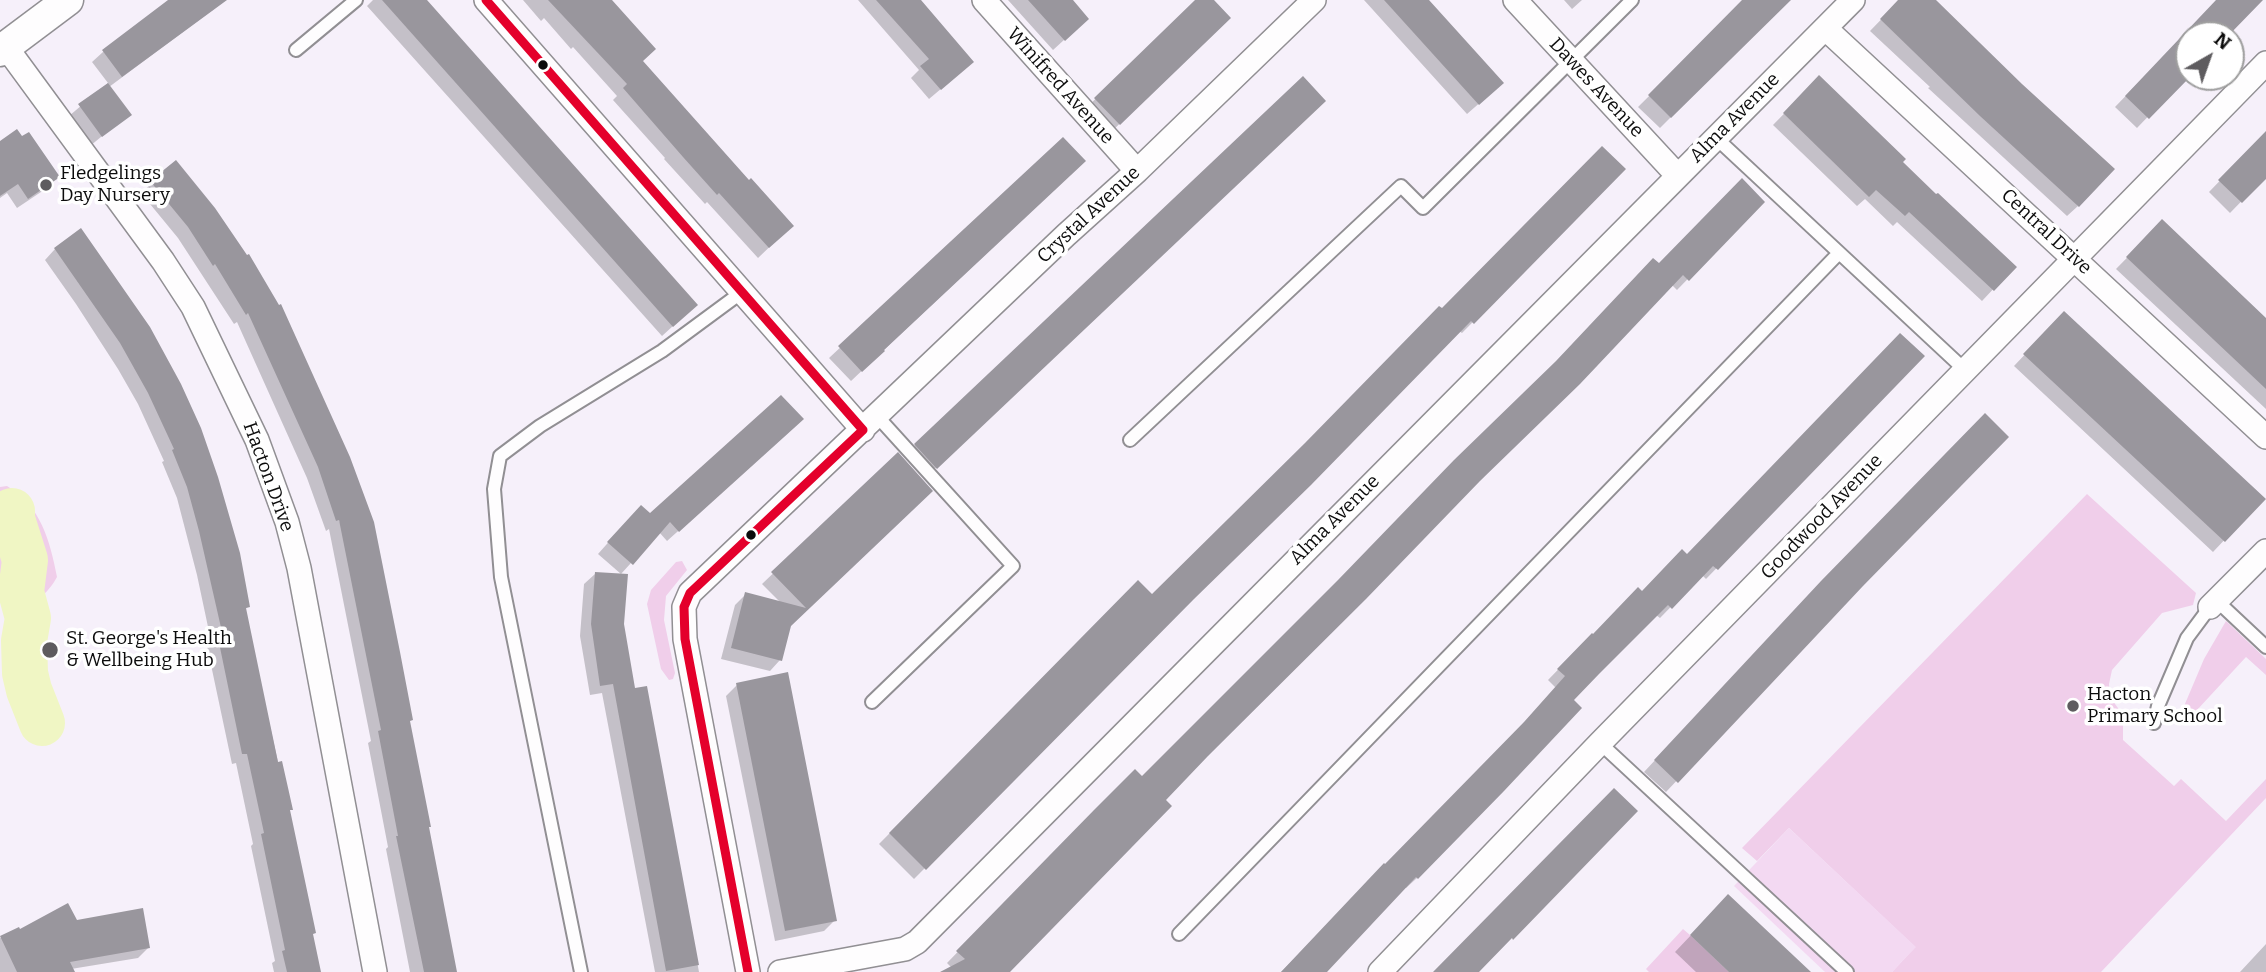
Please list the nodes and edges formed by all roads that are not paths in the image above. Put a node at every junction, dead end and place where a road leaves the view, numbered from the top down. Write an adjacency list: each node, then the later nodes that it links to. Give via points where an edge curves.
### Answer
1 (68, 0): 10 (street)
2 (356, 0): 11 (lane)
3 (486, 0): 19 (street)
4 (984, 0): 15 (street, Winifred Avenue)
5 (1314, 0): 15 (street, Crystal Avenue)
6 (1515, 0): 12 (street, Dawes Avenue)
7 (1632, 0): 12 (lane)
8 (1853, 0): 9 (street, Alma Avenue)
9 (1825, 28): 14 (street, Alma Avenue); 18 (street, Central Drive)
10 (2, 46): 31 (street, Hacton Drive, via 193,307 273,480 299,568)
11 (296, 50)
12 (1571, 62): 16 (street, Dawes Avenue); 23 (lane, via 1423,208 1401,186)
13 (2266, 63): 18 (street, Goodwood Avenue)
14 (1715, 138): 16 (street, Alma Avenue); 17 (lane)
15 (1137, 171): 21 (street, Crystal Avenue)
16 (1677, 175): 34 (street, Alma Avenue, via 917,942 905,949)
17 (1838, 254): 20 (lane); 30 (lane)
18 (2075, 260): 20 (street, Goodwood Avenue); 22 (street, Central Drive)
19 (742, 292): 21 (street); 32 (lane, via 662,351 500,456 495,489 501,577)
20 (1965, 370): 29 (street, Goodwood Avenue)
21 (870, 423): 27 (lane, via 1013,566); 33 (street, Crystal Avenue, via 698,585 684,607 685,639)
22 (2266, 437)
23 (1130, 440)
24 (2266, 551): 25 (street)
25 (2213, 604): 26 (lane); 28 (lane, via 2187,638)
26 (2266, 647)
27 (872, 702)
28 (2154, 723)
29 (1600, 743): 35 (street, Goodwood Avenue); 36 (lane)
30 (1179, 934)
31 (375, 972)
32 (581, 972)
33 (748, 972)
34 (780, 972)
35 (1380, 972)
36 (1847, 972)

